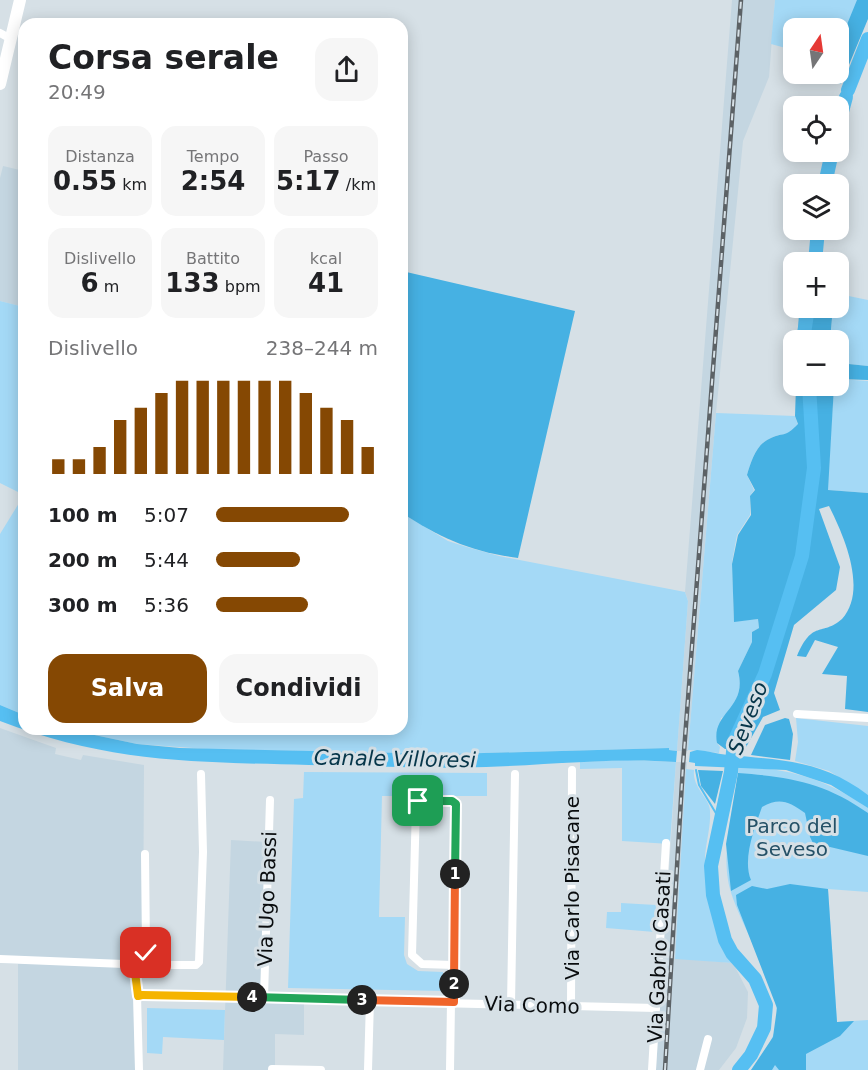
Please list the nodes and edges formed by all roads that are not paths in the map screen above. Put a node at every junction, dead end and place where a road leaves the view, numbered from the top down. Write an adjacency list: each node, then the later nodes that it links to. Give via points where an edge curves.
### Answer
1 (20, 0): 2 (main road)
2 (5, 36): 3 (main road)
3 (0, 84)
4 (797, 714): 5 (street)
5 (868, 718)
6 (572, 770): 20 (street, Via Carlo Pisacane)
7 (201, 774): 14 (street, via 199,962)
8 (515, 774): 19 (street)
9 (270, 800): 16 (street, Via Ugo Bassi)
10 (666, 843): 21 (street, Via Gabrio Casati)
11 (146, 854): 14 (street, via 146,949)
12 (0, 959): 14 (street, via 118,963)
13 (454, 965): 13 (street, via 417,962 412,950 416,805 420,801 455,802); 18 (street)
14 (138, 968): 15 (street)
15 (138, 996): 16 (street, Via Como); 24 (street)
16 (264, 997): 17 (street, Via Como)
17 (370, 1000): 18 (street, Via Como); 26 (street)
18 (452, 1002): 19 (street, Via Como); 27 (street)
19 (511, 1004): 20 (street, Via Como)
20 (571, 1006): 21 (street, Via Como)
21 (656, 1008): 28 (street, Via Gabrio Casati)
22 (708, 1039): 29 (street)
23 (272, 1069): 25 (street)
24 (139, 1070)
25 (321, 1070)
26 (369, 1070)
27 (450, 1070)
28 (652, 1070)
29 (700, 1070)

